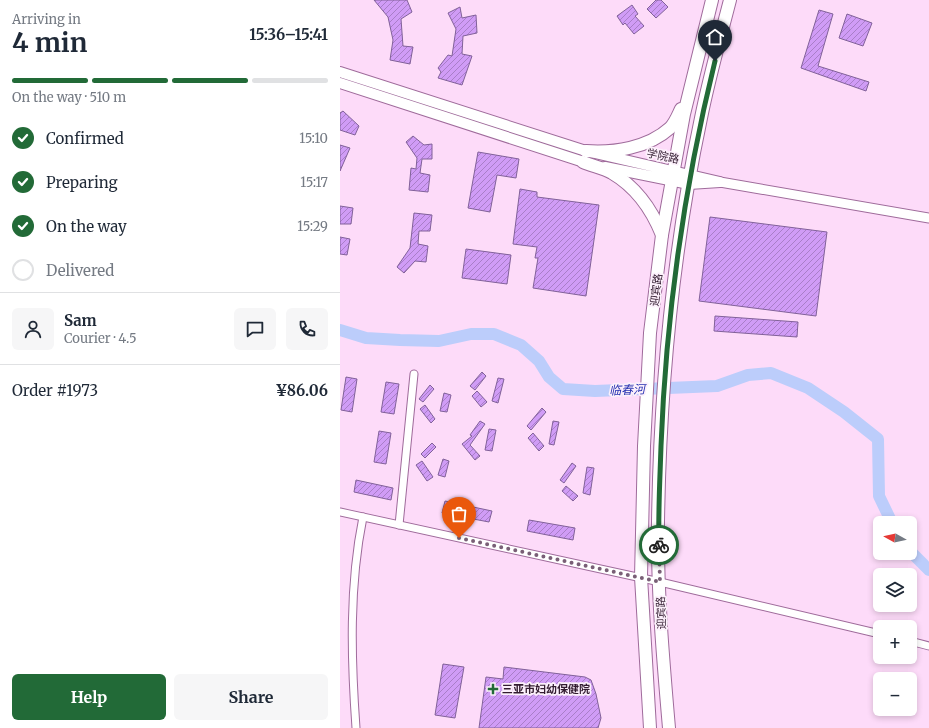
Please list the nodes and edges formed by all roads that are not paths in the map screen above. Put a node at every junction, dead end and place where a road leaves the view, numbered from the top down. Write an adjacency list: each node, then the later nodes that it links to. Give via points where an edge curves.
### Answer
1 (712, 0): 5 (highway, 迎宾路)
2 (730, 0): 8 (highway, 迎宾路, via 701,118)
3 (340, 72): 6 (main road, 学院路)
4 (340, 83): 6 (main road, 学院路)
5 (688, 98): 6 (highway, via 670,128 644,144); 7 (highway, 迎宾路)
6 (584, 157): 7 (main road, 学院路); 11 (highway, via 631,187 655,218)
7 (672, 176): 8 (main road, 学院路); 11 (highway, 迎宾路)
8 (690, 179): 9 (main road, 学院路); 17 (highway, 迎宾路, via 672,295 666,358 658,522)
9 (720, 182): 10 (street)
10 (929, 218)
11 (662, 235): 16 (highway, 迎宾路, via 645,414)
12 (414, 374): 15 (street)
13 (340, 512): 14 (street)
14 (363, 517): 15 (street); 21 (street, via 358,540 353,597)
15 (399, 525): 16 (street)
16 (641, 577): 17 (street); 22 (highway, 迎宾路)
17 (660, 582): 18 (street); 23 (highway, 迎宾路, via 662,650)
18 (873, 632)
19 (917, 643): 20 (street)
20 (929, 646)
21 (356, 728)
22 (650, 728)
23 (669, 728)

